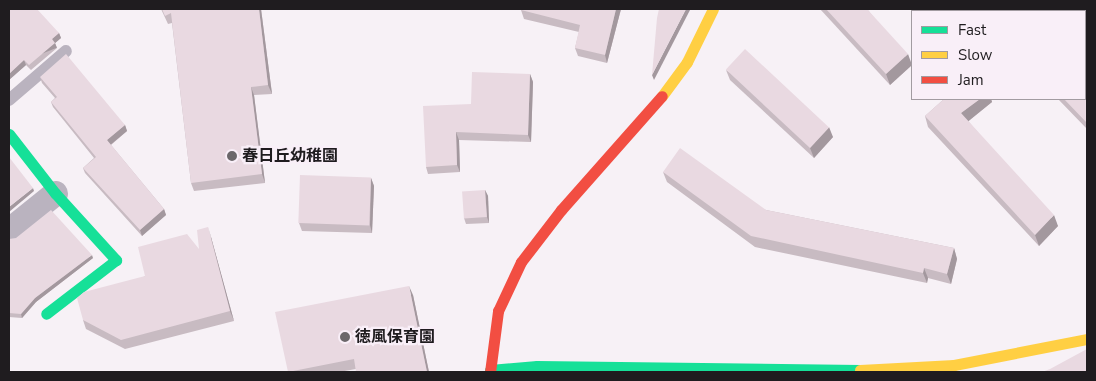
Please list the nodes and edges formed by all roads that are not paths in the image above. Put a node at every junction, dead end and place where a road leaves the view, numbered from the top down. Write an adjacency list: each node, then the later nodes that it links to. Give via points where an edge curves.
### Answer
1 (713, 9): 11 (street, via 687,62 657,103 561,210 521,262 498,312)
2 (66, 51): 3 (lane)
3 (9, 100)
4 (9, 134): 5 (street)
5 (55, 193): 6 (street); 7 (street, via 116,260)
6 (9, 230)
7 (46, 314)
8 (1087, 338): 10 (street, via 954,365)
9 (638, 370): 10 (street); 11 (street, via 537,366)
10 (873, 371)
11 (487, 372)

